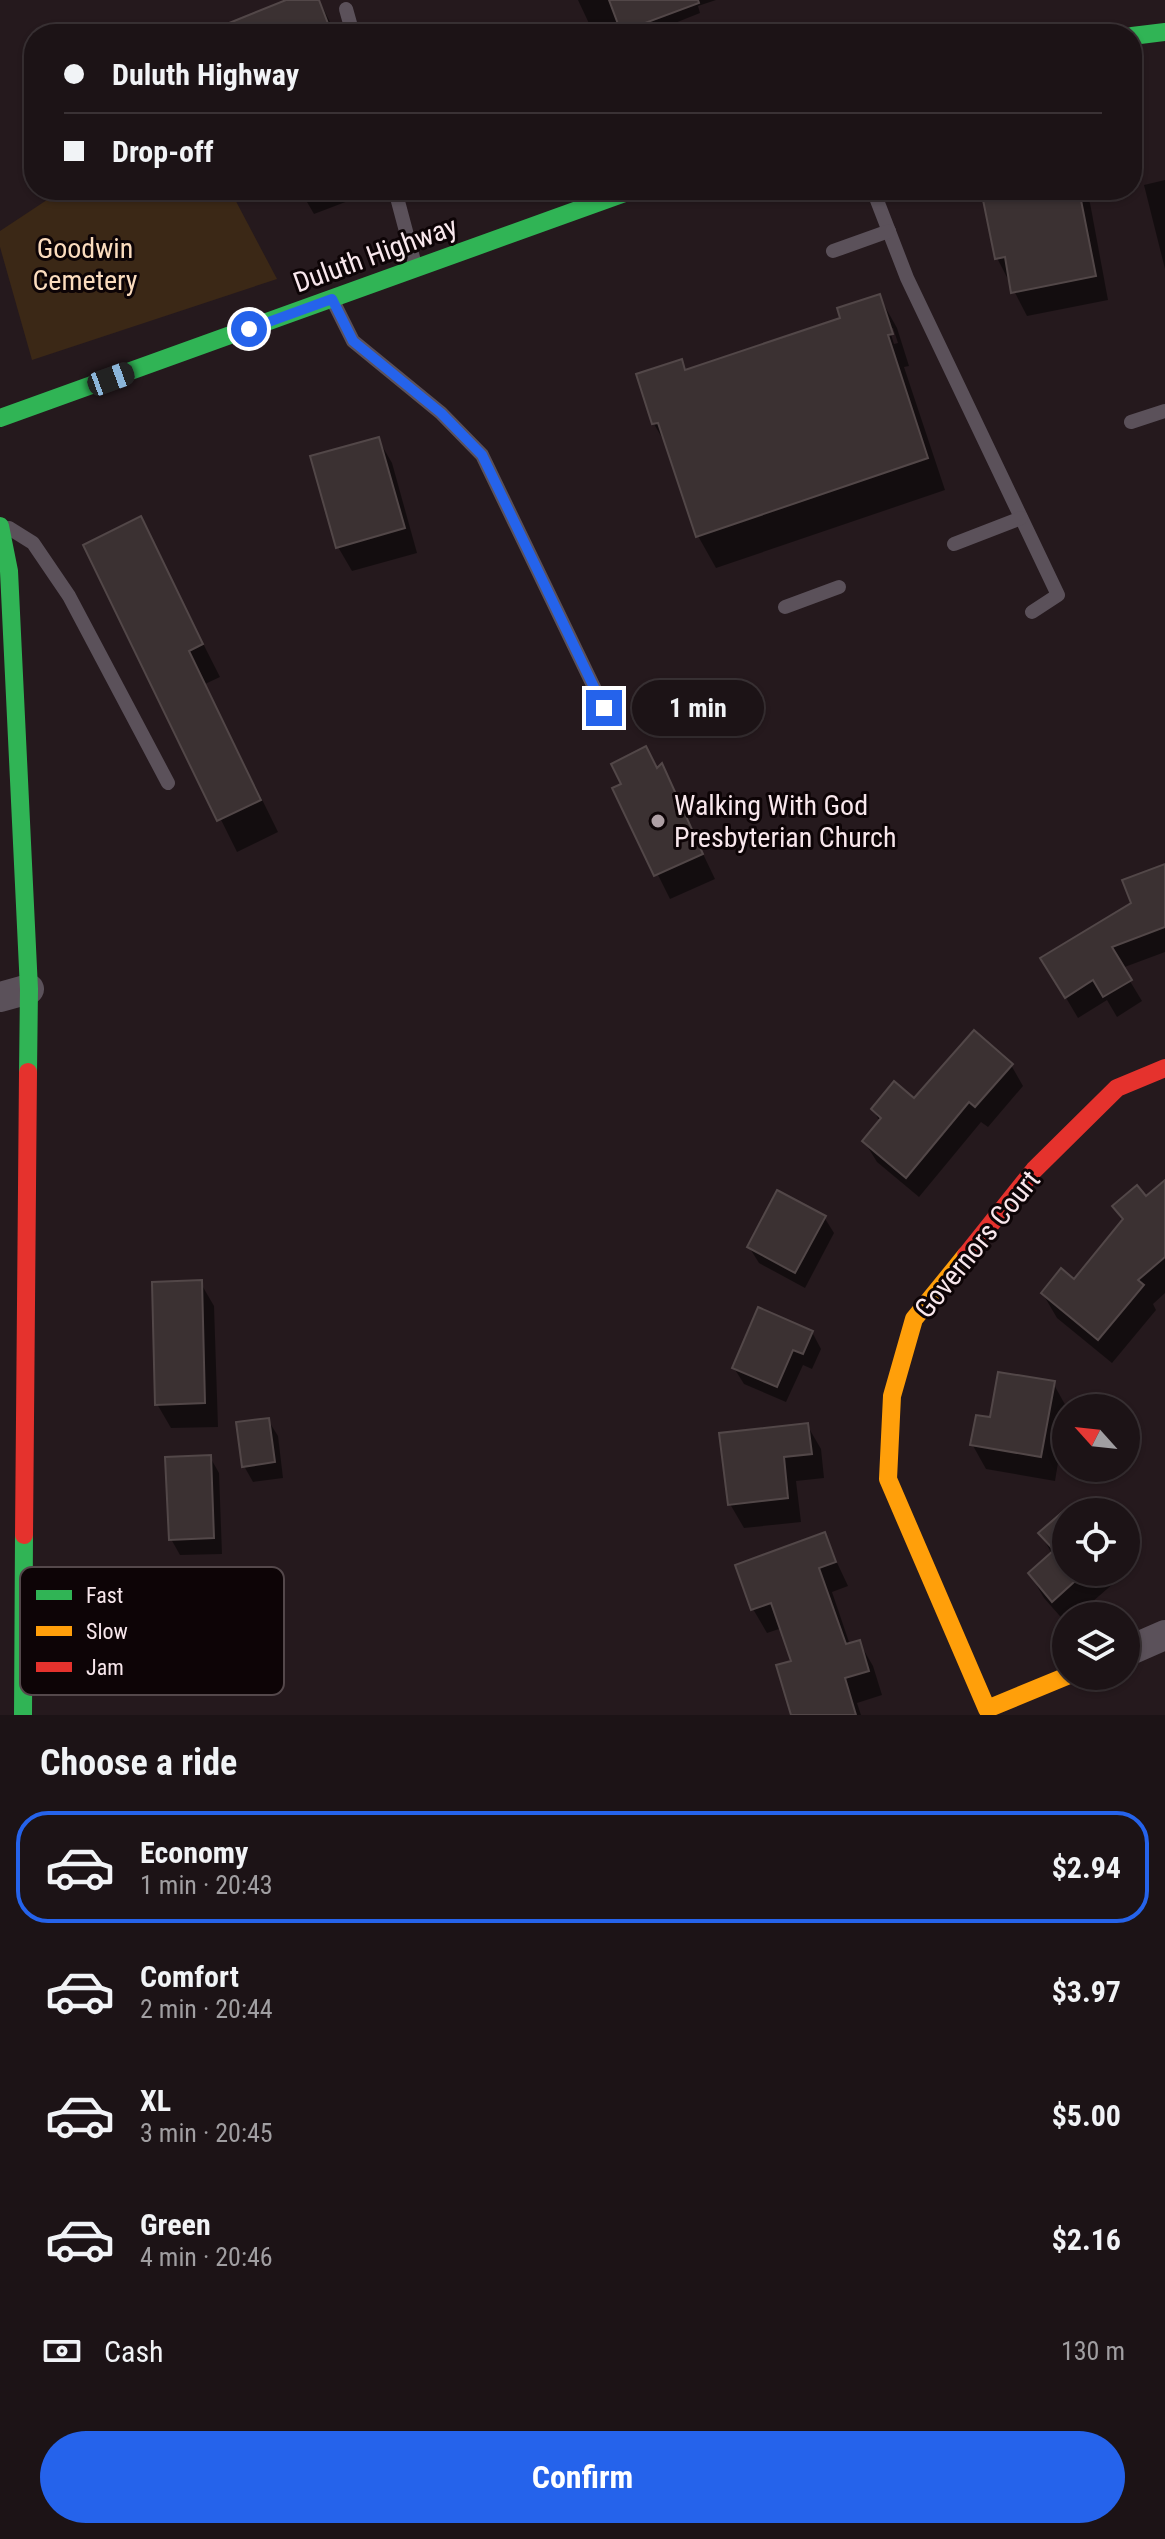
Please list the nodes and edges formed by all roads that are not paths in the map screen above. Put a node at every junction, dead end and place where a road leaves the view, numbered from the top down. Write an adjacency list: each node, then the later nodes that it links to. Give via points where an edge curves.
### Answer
1 (346, 9): 2 (lane)
2 (350, 24)
3 (1165, 32): 4 (street)
4 (1142, 35)
5 (398, 200): 12 (lane)
6 (574, 200): 9 (lane)
7 (605, 200): 9 (street, Duluth Highway)
8 (877, 200): 10 (lane)
9 (577, 210): 12 (street, Duluth Highway)
10 (889, 231): 11 (lane); 17 (lane)
11 (833, 251)
12 (416, 270): 13 (street, Duluth Highway)
13 (332, 299): 15 (street, Duluth Highway); 24 (lane, via 353,341 441,413 482,455)
14 (1165, 411): 16 (lane)
15 (0, 418)
16 (1131, 422)
17 (1021, 518): 19 (lane); 23 (lane, via 1058,595)
18 (0, 525): 21 (street); 25 (lane, via 33,543 69,596)
19 (954, 544)
20 (839, 587): 22 (lane)
21 (5, 591): 26 (street)
22 (785, 607)
23 (1032, 612)
24 (604, 708)
25 (168, 783)
26 (29, 989): 27 (street); 29 (street)
27 (0, 997)
28 (1165, 1068): 33 (street, Governors Court, via 1117,1088 1034,1170 914,1319 892,1396 888,1479 987,1709)
29 (12, 1487): 32 (street)
30 (1165, 1635): 31 (street)
31 (1140, 1646)
32 (20, 1653)
33 (1052, 1682)
34 (22, 1695): 35 (street)
35 (23, 1715)

